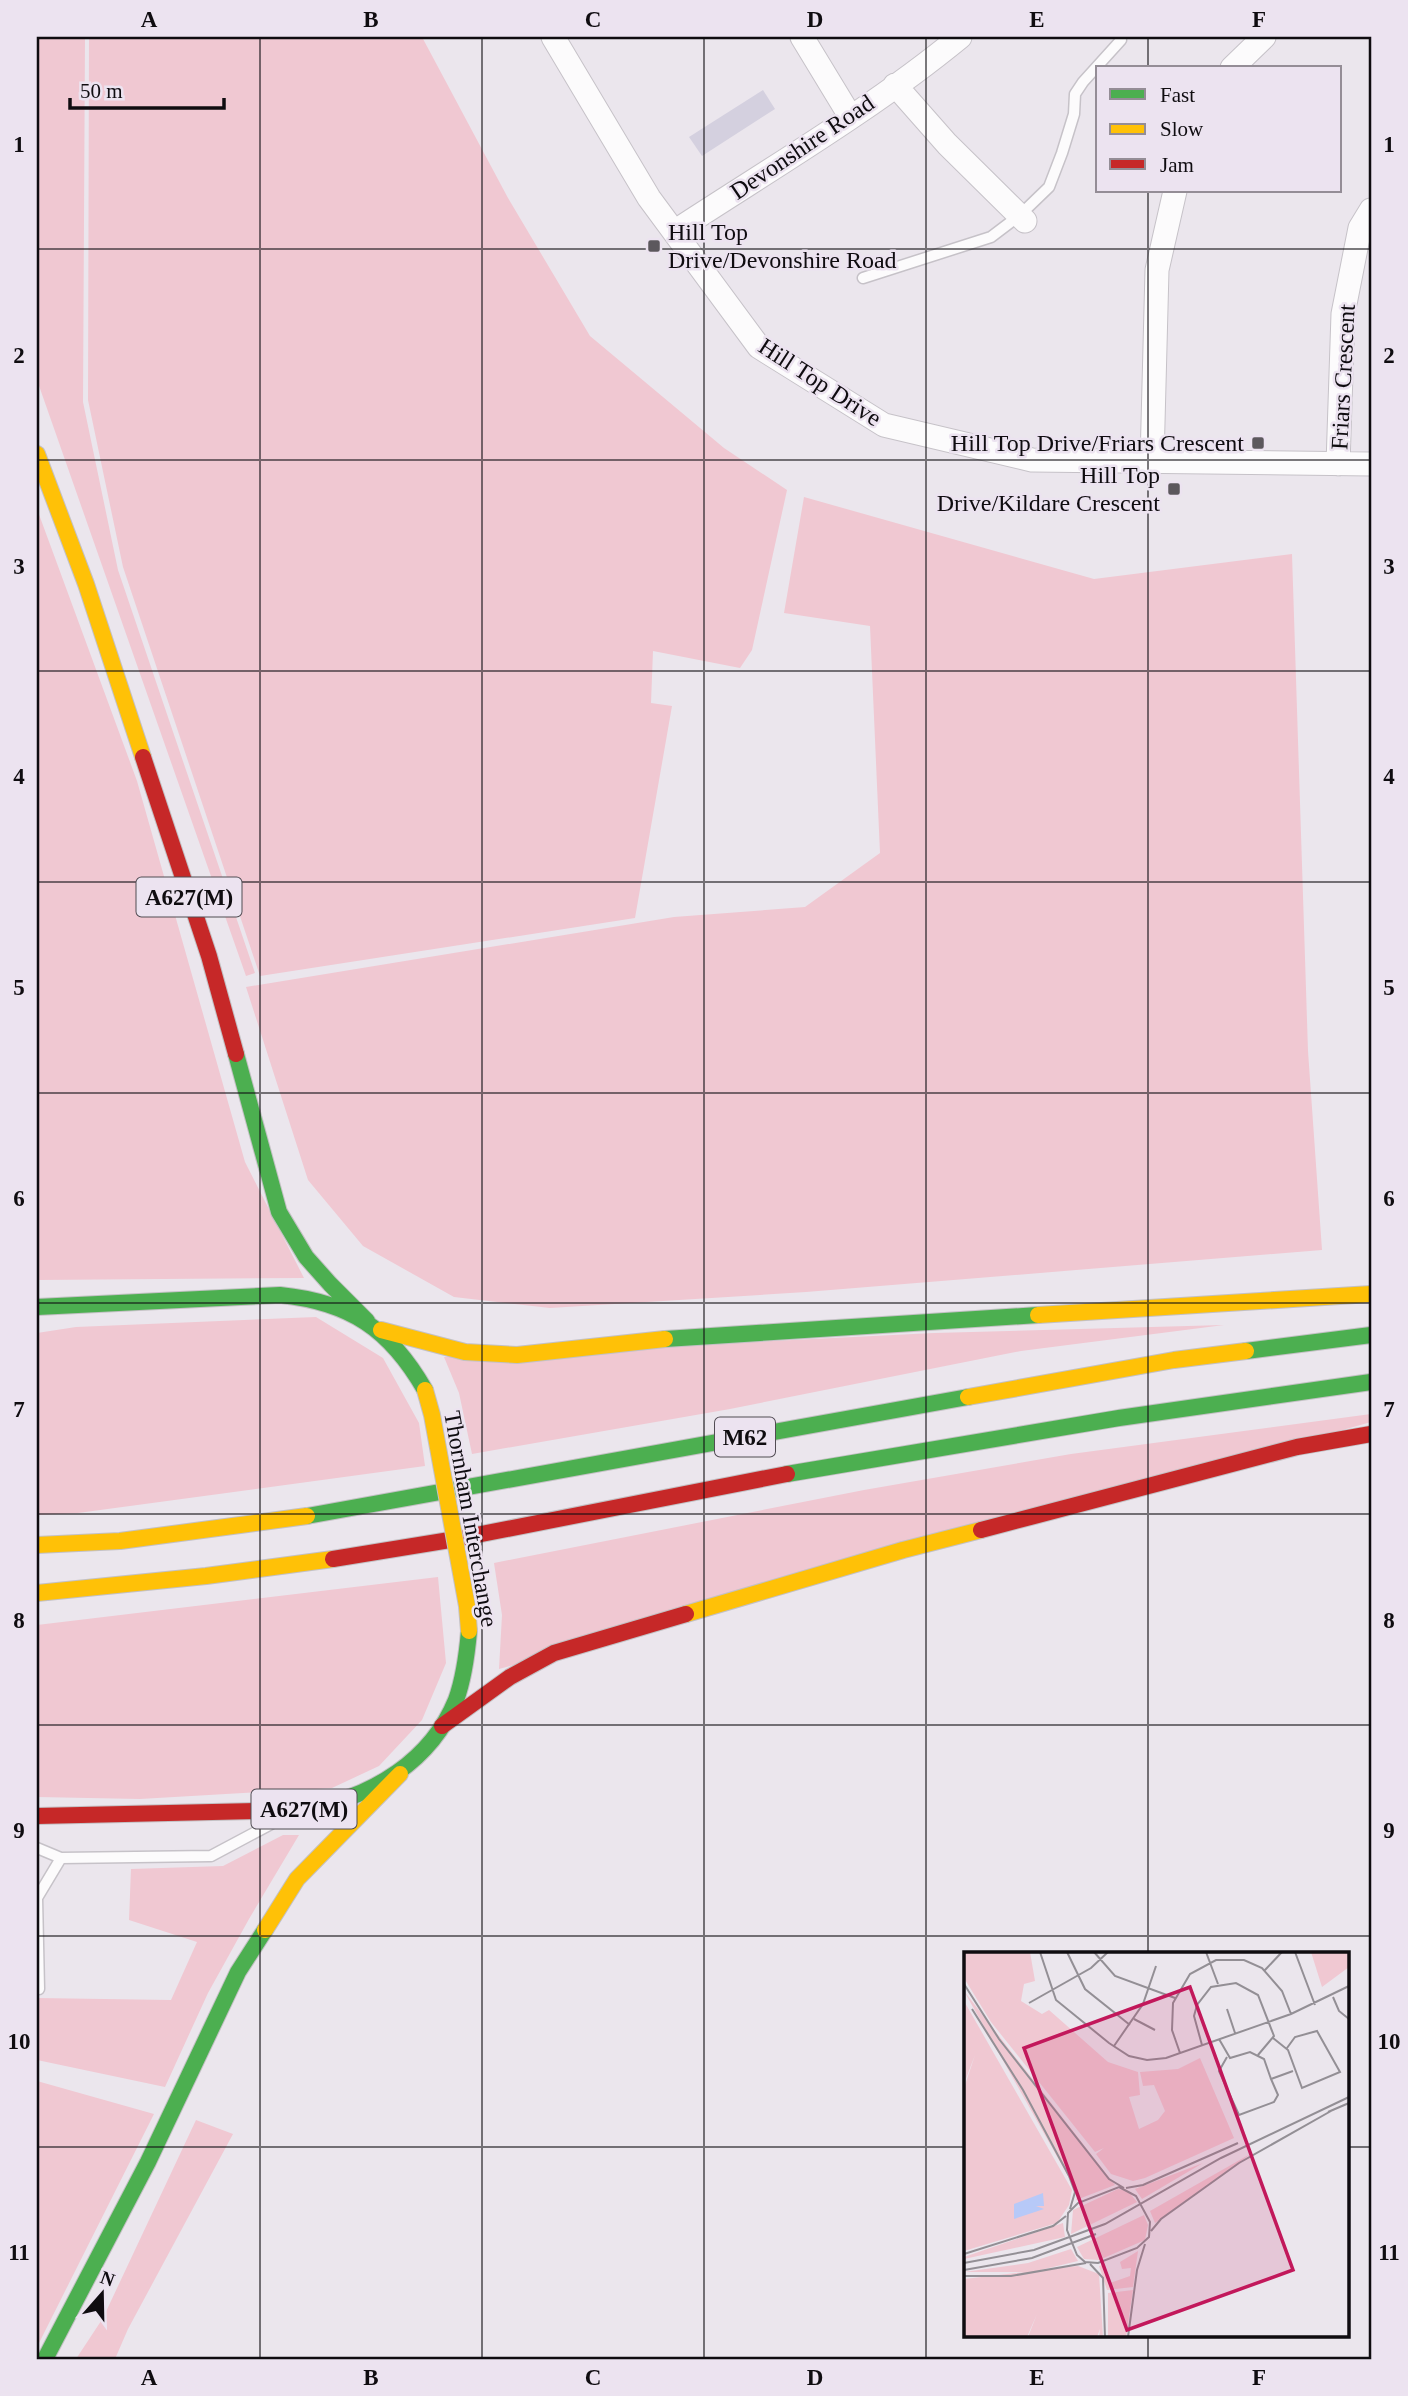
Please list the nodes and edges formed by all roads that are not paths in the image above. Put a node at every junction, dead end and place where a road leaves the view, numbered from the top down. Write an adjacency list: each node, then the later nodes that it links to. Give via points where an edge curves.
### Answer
1 (553, 37): 14 (street, Hill Top Drive)
2 (802, 37): 10 (street)
3 (960, 37): 9 (street, Devonshire Road)
4 (1264, 37): 7 (street)
5 (1121, 40): 6 (lane)
6 (1097, 66)
7 (1234, 66)
8 (1096, 68): 13 (lane, via 1075,94 1074,114 1049,187)
9 (895, 85): 10 (street, Devonshire Road); 13 (street, Devonshire Road)
10 (850, 116): 14 (street, Devonshire Road)
11 (1175, 192): 17 (street, via 1157,270)
12 (1371, 210): 18 (street, Friars Crescent, via 1360,228 1343,314)
13 (1022, 218): 15 (lane, via 991,237)
14 (674, 232): 17 (street, Hill Top Drive, via 759,347 884,425 1032,460)
15 (863, 278)
16 (37, 454): 22 (highway, A627(M), via 86,584 209,956 279,1212 300,1247)
17 (1152, 461): 18 (street, Hill Top Drive)
18 (1338, 464): 19 (street, Hill Top Drive)
19 (1371, 464)
20 (1371, 1294): 22 (highway, via 648,1340 517,1355 465,1352)
21 (37, 1307): 22 (highway, Thornham Interchange / A627(M), via 280,1295 311,1297)
22 (374, 1326): 28 (highway, Thornham Interchange / A627(M), bridge, via 411,1365 425,1390 467,1606 469,1652 462,1682)
23 (1371, 1335): 26 (highway, M62, via 1174,1360 326,1513 120,1541)
24 (1371, 1382): 27 (highway, M62, via 1059,1427 377,1552 262,1570)
25 (1371, 1434): 28 (highway, via 1297,1447 903,1550 554,1653 500,1681)
26 (37, 1545)
27 (37, 1593)
28 (442, 1726): 29 (highway, Thornham Interchange / A627(M))
29 (400, 1774): 30 (highway, Thornham Interchange / A627(M), via 346,1802); 35 (highway, A627(M), via 298,1879 238,1972 148,2162)
30 (298, 1810): 31 (highway, Thornham Interchange / A627(M)); 33 (lane, via 211,1856)
31 (37, 1816)
32 (37, 1848): 33 (lane)
33 (61, 1858): 34 (lane, via 37,1898)
34 (39, 1989)
35 (45, 2359)

